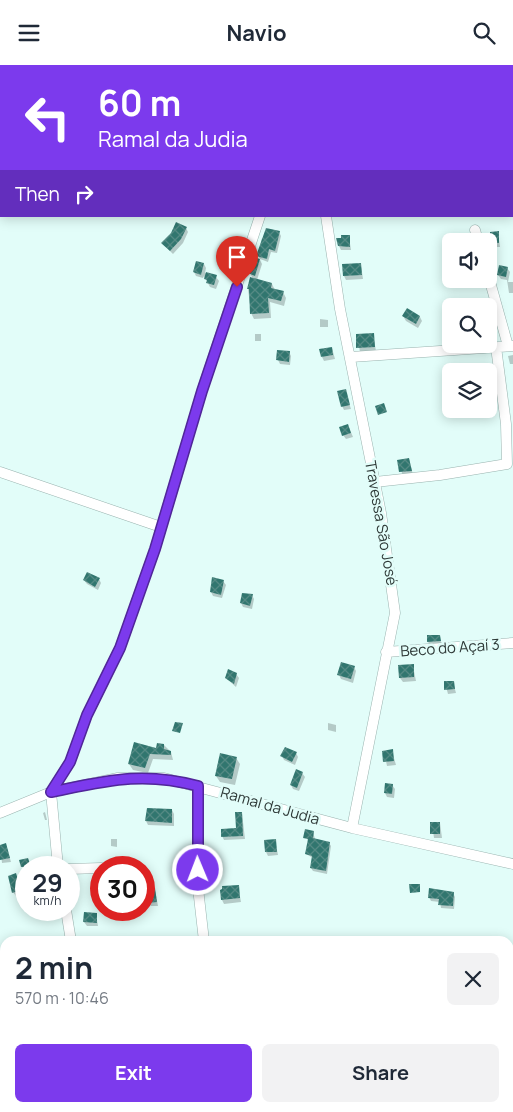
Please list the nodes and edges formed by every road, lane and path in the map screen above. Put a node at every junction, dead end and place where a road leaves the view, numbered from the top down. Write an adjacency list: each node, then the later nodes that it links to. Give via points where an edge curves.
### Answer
1 (260, 217): 13 (street)
2 (326, 217): 10 (street, Travessa São José)
3 (475, 230): 4 (street)
4 (476, 233)
5 (492, 288): 6 (street)
6 (511, 346): 7 (street)
7 (497, 347)
8 (442, 351): 10 (street)
9 (497, 353): 12 (street, via 507,464)
10 (351, 357): 12 (street, Travessa São José)
11 (0, 472): 13 (street)
12 (375, 482): 15 (street, Travessa São José, via 395,613)
13 (161, 527): 17 (street, via 120,648 87,715 70,762)
14 (513, 643): 15 (street, Beco do Açaí 3)
15 (386, 652): 19 (street, Travessa São José)
16 (198, 786): 17 (street, Ramal da Judia, via 136,777); 19 (street, Ramal da Judia); 24 (street, via 198,888)
17 (51, 792): 18 (street, Ramal da Judia); 20 (street)
18 (0, 813)
19 (352, 828): 21 (street, Ramal da Judia)
20 (57, 856)
21 (513, 865)
22 (68, 921): 23 (street)
23 (70, 936)
24 (203, 936)

